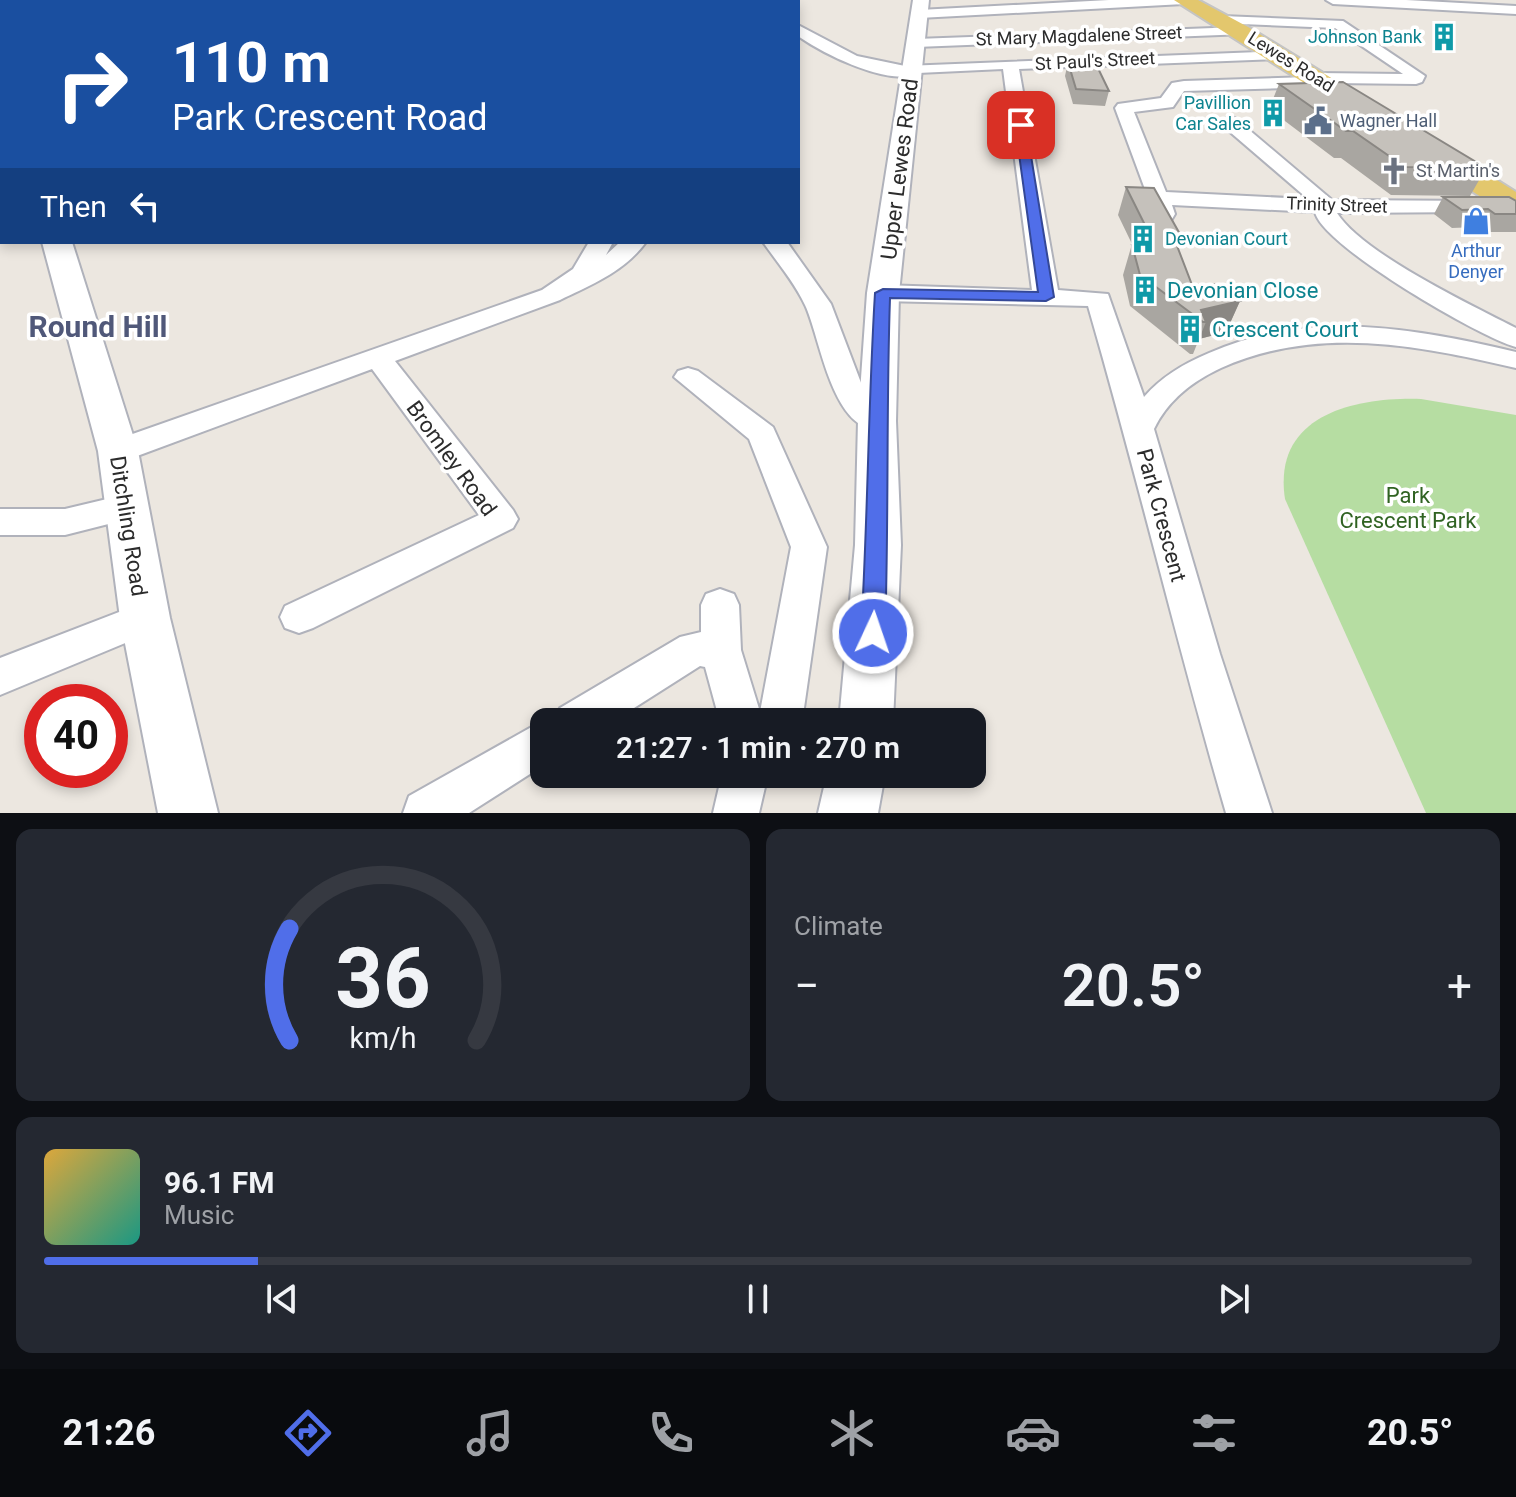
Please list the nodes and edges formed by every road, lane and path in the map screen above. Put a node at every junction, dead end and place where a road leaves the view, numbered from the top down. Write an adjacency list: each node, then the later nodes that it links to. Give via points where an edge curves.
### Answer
1 (1184, 0): 9 (main road, Lewes Road); 12 (street)
2 (1333, 0): 4 (street)
3 (1479, 0): 5 (street)
4 (1405, 2): 5 (street)
5 (1498, 10): 6 (street); 7 (street)
6 (1516, 10)
7 (1516, 20)
8 (1338, 24): 9 (street, St Mary Magdalene Street); 10 (street, St Mary Magdalene Street); 15 (street, via 1418,77)
9 (1232, 25): 12 (street, St Mary Magdalene Street); 13 (main road, Lewes Road)
10 (1365, 25)
11 (800, 30): 12 (street, via 871,67)
12 (916, 39): 14 (street, St Paul's Street); 26 (street, Upper Lewes Road)
13 (1279, 54): 14 (street, St Paul's Street); 15 (main road, Lewes Road)
14 (1010, 65): 27 (street)
15 (1315, 81): 17 (street, via 1184,86 1167,103 1125,107); 18 (main road, Lewes Road)
16 (1229, 122): 19 (street)
17 (1158, 198): 19 (street, Trinity Street); 20 (street)
18 (1516, 205): 19 (street, Trinity Street)
19 (1325, 207): 28 (street, via 1324,214 1337,228 1381,263)
20 (1167, 227)
21 (58, 244): 34 (street, Ditchling Road)
22 (600, 244): 25 (street)
23 (632, 244): 25 (street, via 606,268)
24 (776, 244): 32 (street, via 818,304 853,401)
25 (569, 287): 29 (street)
26 (883, 293): 27 (street); 32 (street, Upper Lewes Road)
27 (1046, 297): 33 (street, via 1099,299)
28 (1516, 339)
29 (379, 359): 34 (street); 37 (street, Bromley Road, via 501,519)
30 (1516, 360): 33 (street, Park Crescent, via 1392,336 1325,334 1269,341 1188,374 1157,397)
31 (688, 377): 44 (street, via 762,434 809,547)
32 (877, 421): 45 (street, Upper Lewes Road, via 878,545)
33 (1139, 429): 53 (street, Park Crescent)
34 (118, 451): 35 (street, Ditchling Road)
35 (128, 507): 36 (street, via 95,520); 39 (street, Ditchling Road)
36 (0, 522)
37 (315, 601)
38 (720, 605): 40 (street)
39 (145, 618): 41 (street); 49 (street, Ditchling Road)
40 (721, 650): 42 (street, via 694,649); 43 (street)
41 (0, 677)
42 (598, 708)
43 (738, 708)
44 (782, 708)
45 (867, 708)
46 (530, 750): 50 (street)
47 (742, 788): 51 (street)
48 (853, 788): 52 (street)
49 (188, 813)
50 (426, 813)
51 (736, 813)
52 (848, 813)
53 (1249, 813)

